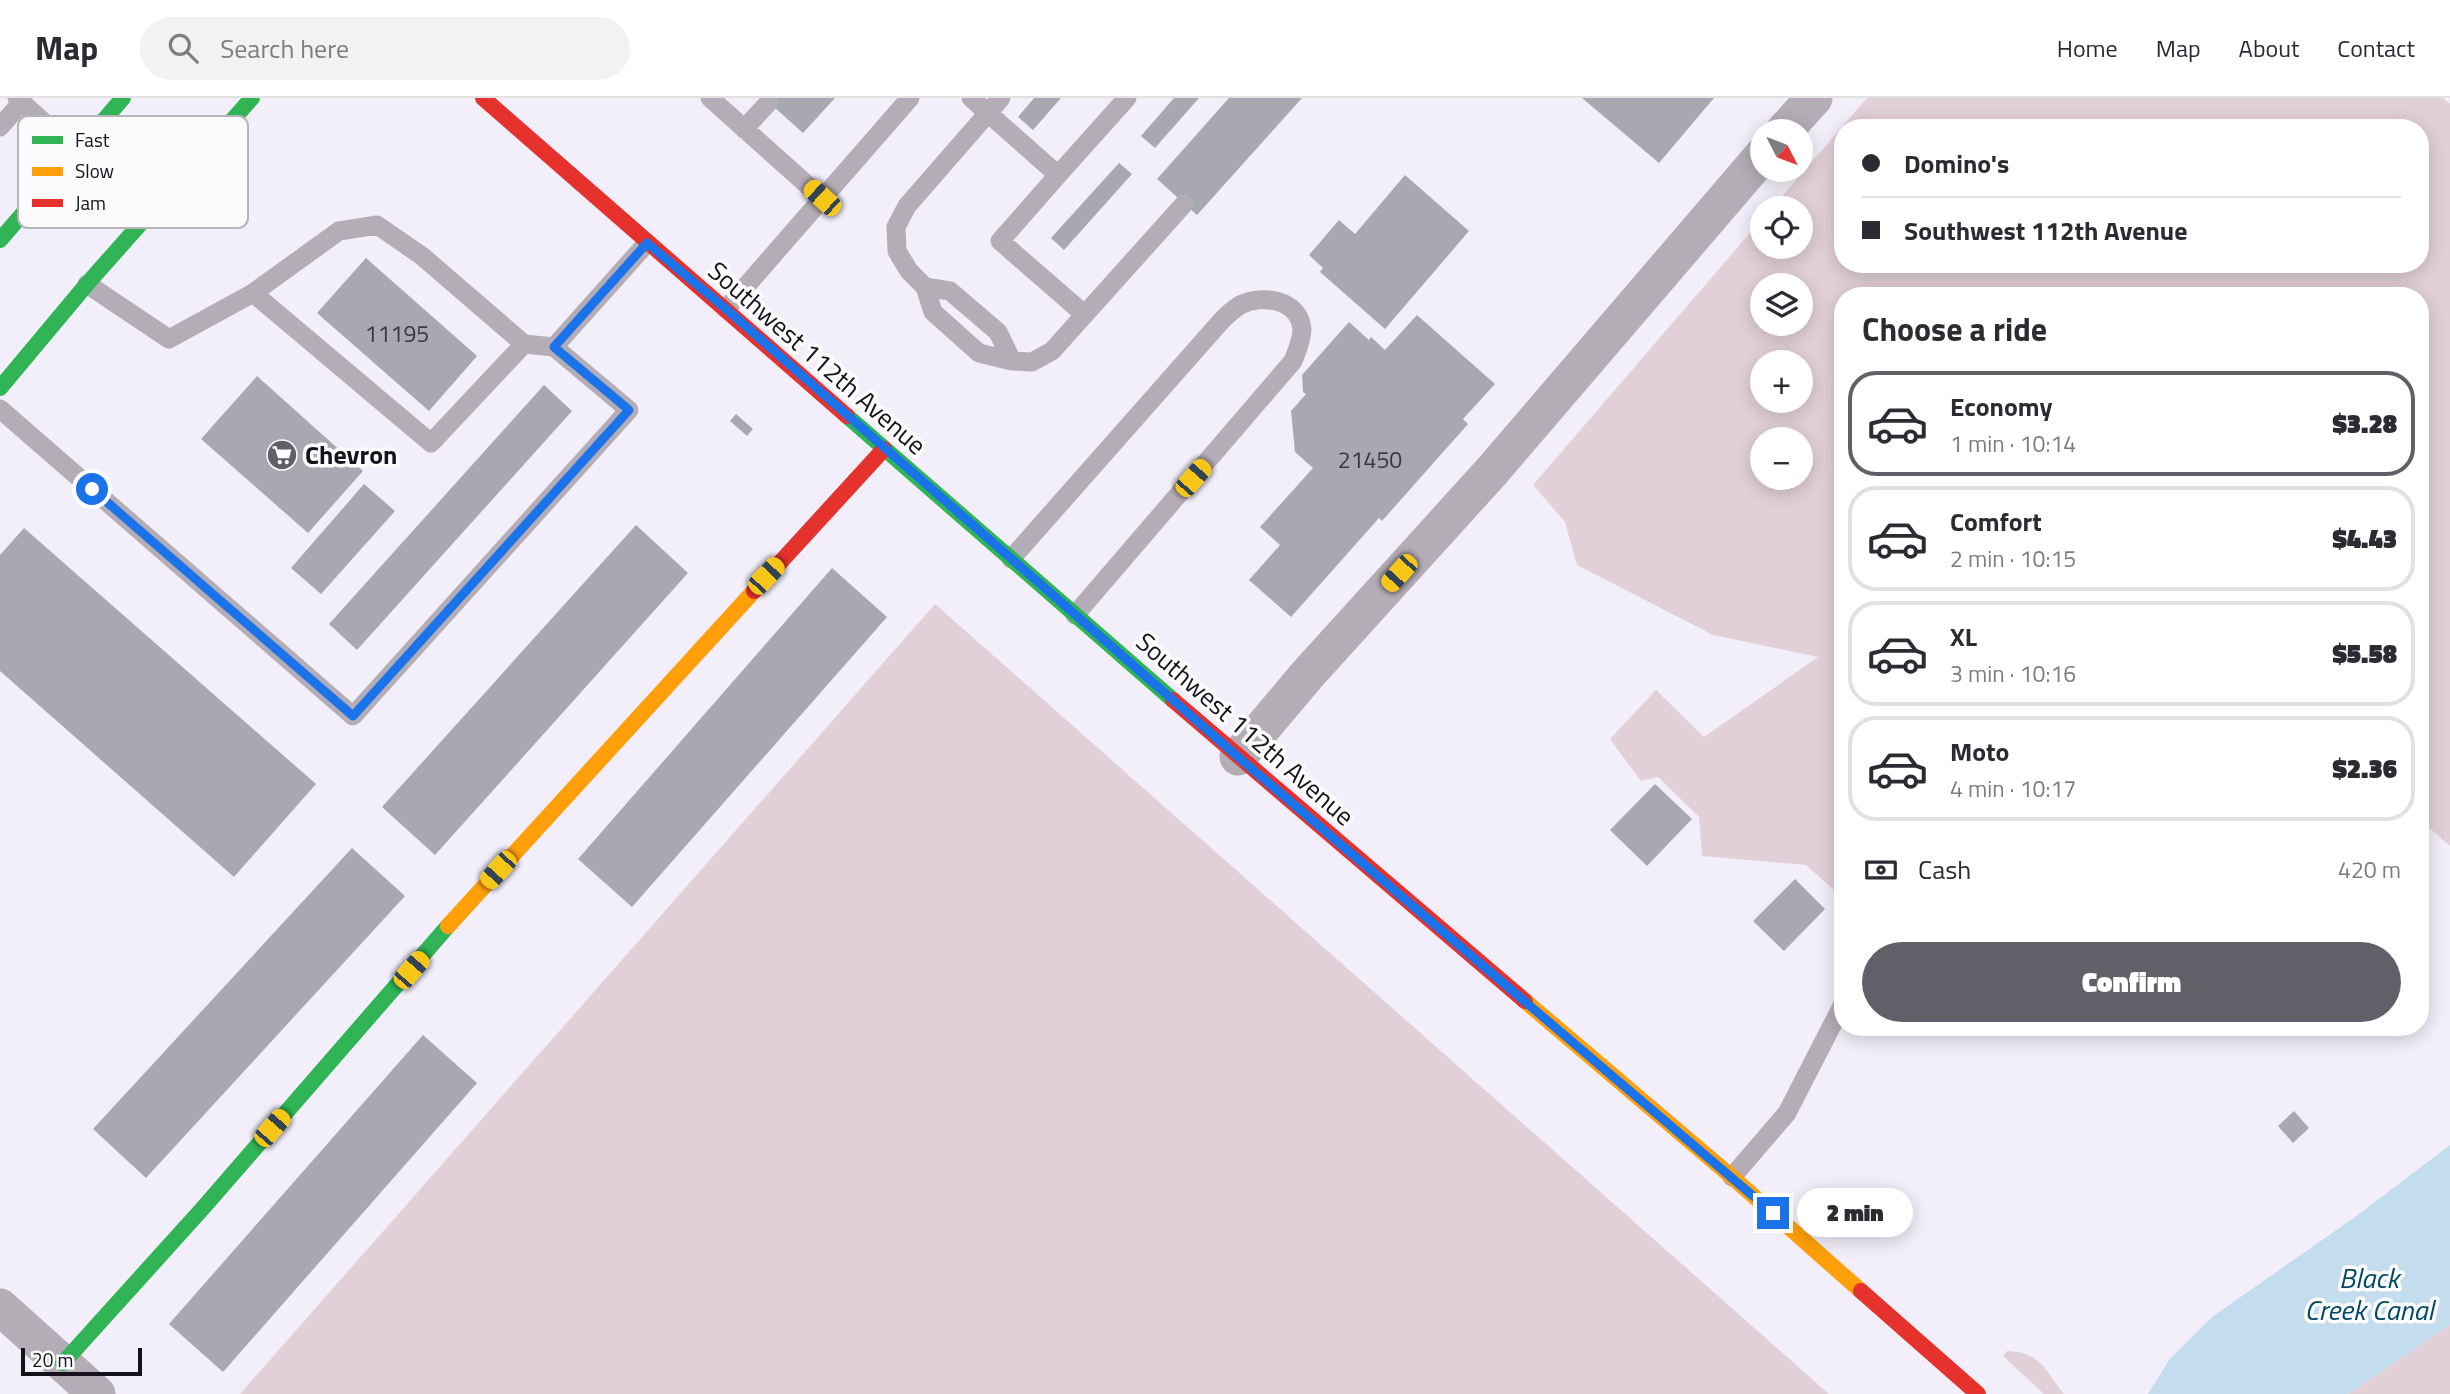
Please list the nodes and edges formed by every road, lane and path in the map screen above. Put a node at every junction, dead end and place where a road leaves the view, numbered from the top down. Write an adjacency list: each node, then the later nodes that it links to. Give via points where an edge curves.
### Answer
1 (123, 98): 14 (main road)
2 (252, 98): 15 (main road)
3 (483, 98): 26 (main road, Southwest 112th Avenue)
4 (710, 98): 18 (lane)
5 (910, 98): 21 (lane)
6 (971, 98): 12 (lane)
7 (1001, 98): 12 (lane)
8 (1127, 98): 20 (lane)
9 (1814, 98): 16 (street)
10 (19, 101): 13 (lane); 17 (lane)
11 (768, 102): 18 (lane)
12 (988, 113): 20 (lane); 28 (lane, via 907,206 896,227 897,251)
13 (36, 116)
14 (108, 116)
15 (236, 116)
16 (1795, 119)
17 (0, 127)
18 (744, 129): 21 (lane)
19 (1750, 170): 40 (street)
20 (1058, 175): 31 (lane, via 1000,241)
21 (822, 198): 30 (lane)
22 (1184, 204): 31 (lane)
23 (18, 219): 25 (main road)
24 (137, 228): 27 (main road)
25 (0, 240)
26 (647, 243): 30 (main road, Southwest 112th Avenue); 33 (lane)
27 (87, 284): 29 (lane, via 169,339); 35 (main road)
28 (925, 287): 34 (lane, via 950,291 998,332); 34 (lane, via 933,312 979,353)
29 (253, 293): 32 (lane, via 340,231 377,225 422,256); 32 (lane, via 431,443)
30 (726, 309): 37 (main road, Southwest 112th Avenue)
31 (1084, 314): 34 (lane, via 1052,351 1032,362)
32 (524, 344): 33 (lane)
33 (554, 347): 36 (lane, via 629,410 353,716)
34 (1012, 361)
35 (0, 388)
36 (0, 409)
37 (884, 449): 38 (main road, Southwest 112th Avenue); 44 (main road, via 480,890)
38 (1011, 559): 39 (main road, Southwest 112th Avenue); 39 (lane, via 1223,319 1239,306 1271,299 1296,312 1302,329 1293,361)
39 (1075, 615): 40 (main road, Southwest 112th Avenue)
40 (1238, 757): 42 (main road, Southwest 112th Avenue)
41 (1834, 1022): 42 (lane, via 1787,1113)
42 (1732, 1177): 46 (main road, Southwest 112th Avenue)
43 (0, 1307): 44 (street)
44 (64, 1363): 45 (street)
45 (97, 1394)
46 (1978, 1394)

